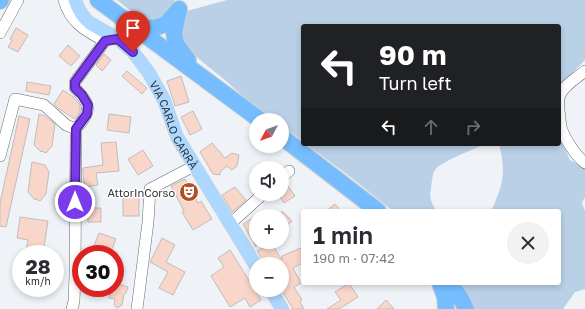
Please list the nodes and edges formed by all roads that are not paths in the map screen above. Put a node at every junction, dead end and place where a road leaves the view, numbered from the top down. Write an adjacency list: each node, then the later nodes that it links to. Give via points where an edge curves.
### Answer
1 (18, 0): 6 (street)
2 (64, 0): 7 (street, via 66,9 86,31)
3 (75, 0): 7 (main road, VIA CARLO CARRÀ, via 86,20)
4 (103, 3): 5 (highway, via 144,27 154,28 166,24); 10 (highway)
5 (182, 4): 10 (highway, via 174,34 176,44 186,58)
6 (0, 32)
7 (110, 38): 13 (street, via 75,82 75,88 88,105 87,114); 17 (main road, VIA CARLO CARRÀ, via 133,52 149,73 164,100 177,137)
8 (585, 71): 9 (street)
9 (561, 94)
10 (232, 99): 11 (highway)
11 (251, 113)
12 (561, 128): 16 (street, via 570,147)
13 (76, 129): 15 (street, via 66,125 44,105 15,99); 25 (street, via 75,275)
14 (289, 142): 19 (highway)
15 (0, 156)
16 (585, 163)
17 (194, 166): 20 (main road, VIA CARLO CARRÀ); 26 (street, via 150,189)
18 (255, 201): 20 (street)
19 (375, 209)
20 (230, 224): 21 (main road, VIA CARLO CARRÀ)
21 (250, 257)
22 (441, 285): 28 (highway)
23 (451, 285): 29 (highway)
24 (275, 297): 27 (main road)
25 (72, 309)
26 (137, 309)
27 (282, 309)
28 (446, 309)
29 (466, 309)

